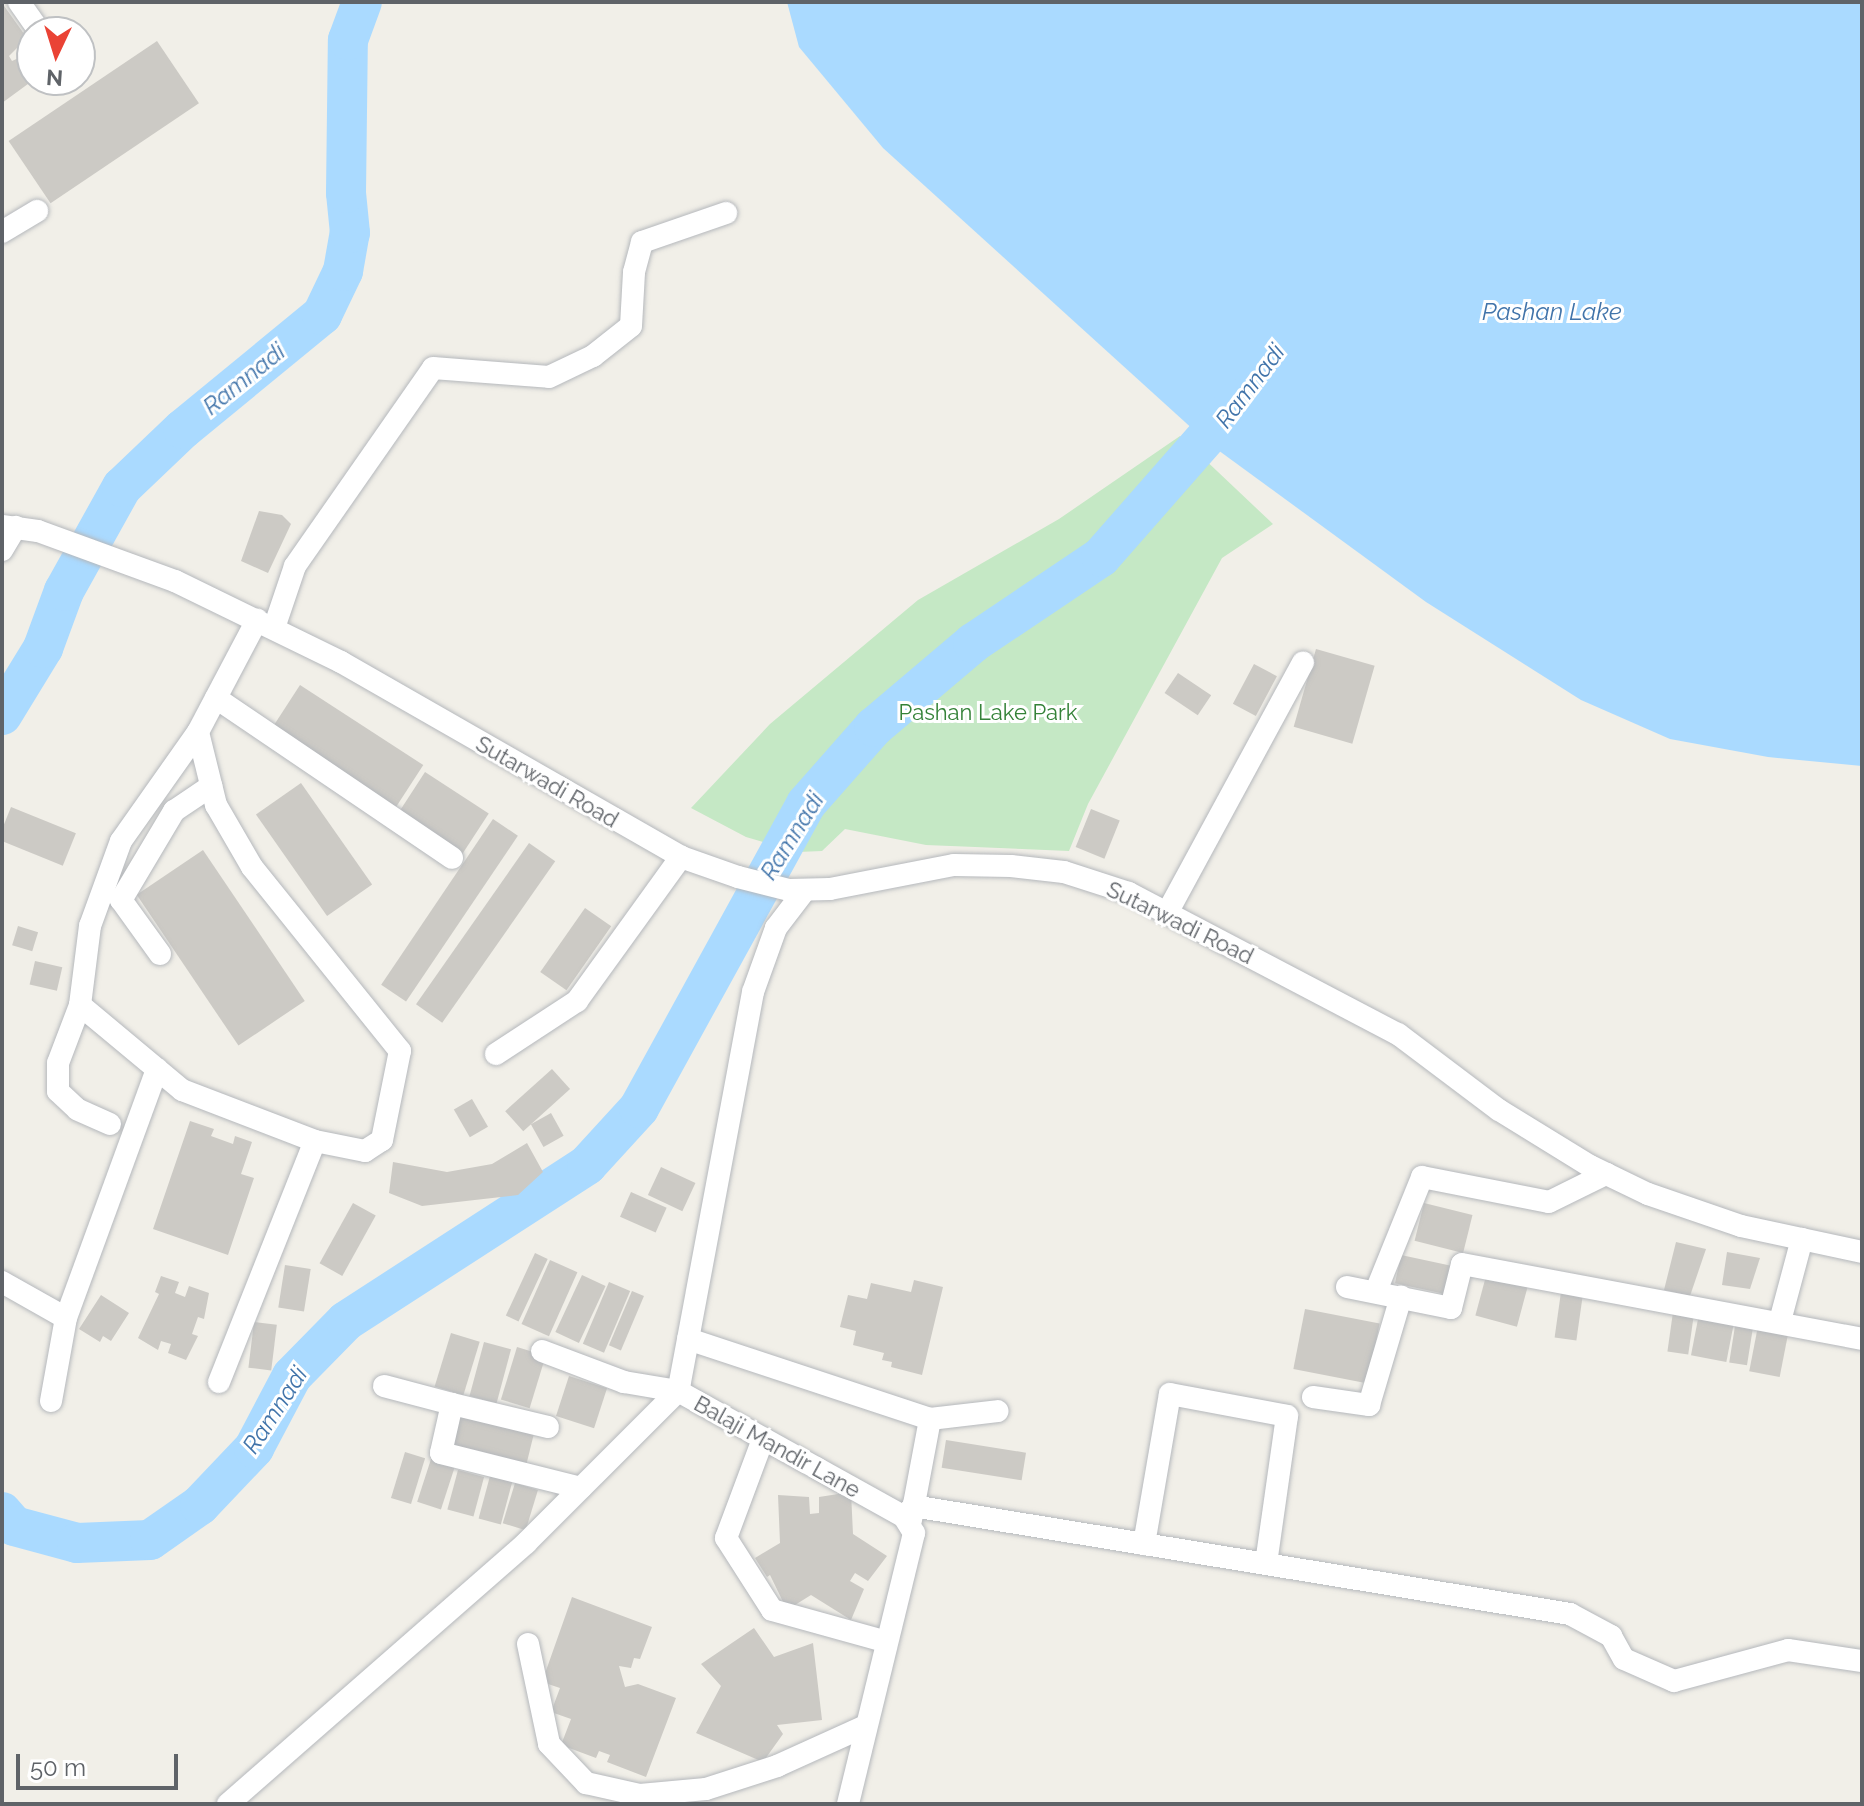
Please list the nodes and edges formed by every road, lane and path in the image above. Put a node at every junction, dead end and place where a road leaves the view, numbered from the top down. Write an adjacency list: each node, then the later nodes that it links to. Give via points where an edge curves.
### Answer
1 (37, 211): 3 (street)
2 (726, 213): 6 (street, via 642,242 634,272 631,326 593,356 549,377 433,368 295,566)
3 (2, 232)
4 (18, 528): 5 (street); 6 (street, Sutarwadi Road, via 175,581)
5 (2, 550)
6 (265, 624): 8 (street); 11 (street, Sutarwadi Road)
7 (1303, 662): 14 (street)
8 (216, 698): 9 (street); 12 (street)
9 (198, 732): 10 (street); 16 (street, via 121,841 90,926)
10 (211, 786): 15 (street, via 174,811 121,900); 20 (street, via 216,805 252,867 400,1051 382,1140 365,1151)
11 (681, 857): 13 (street, Sutarwadi Road); 17 (street, via 577,1001)
12 (452, 858)
13 (797, 890): 14 (street, Sutarwadi Road, via 954,865 1011,866 1064,872 1129,893); 30 (street, Balaji Mandir Lane, via 776,928 753,992)
14 (1167, 913): 21 (street, Sutarwadi Road, via 1398,1034 1499,1110)
15 (160, 954)
16 (80, 1005): 18 (street); 19 (street, via 58,1063 58,1091 77,1109)
17 (496, 1054)
18 (157, 1069): 20 (street, via 182,1090); 28 (street)
19 (110, 1124)
20 (315, 1141): 33 (street)
21 (1606, 1174): 22 (street, Sutarwadi Road, via 1741,1226); 26 (street, via 1549,1202 1422,1177)
22 (1802, 1239): 23 (street, Sutarwadi Road); 29 (street)
23 (1862, 1252)
24 (2, 1282): 28 (street)
25 (1347, 1287): 26 (street)
26 (1376, 1291): 27 (street)
27 (1401, 1297): 29 (street, via 1451,1308 1462,1264); 36 (street, via 1369,1405)
28 (66, 1318): 37 (street)
29 (1780, 1321): 31 (street)
30 (688, 1339): 35 (street, Balaji Mandir Lane); 40 (street)
31 (1862, 1339)
32 (542, 1351): 35 (street, via 624,1382)
33 (219, 1382)
34 (384, 1386): 38 (street)
35 (678, 1391): 42 (street, Balaji Mandir Lane); 43 (street)
36 (1313, 1397)
37 (51, 1401)
38 (452, 1404): 41 (street); 43 (street, via 441,1453)
39 (998, 1411): 40 (street)
40 (930, 1419): 44 (street)
41 (548, 1427)
42 (763, 1439): 44 (street, Balaji Mandir Lane); 47 (street, via 726,1538 772,1610)
43 (581, 1488): 51 (street)
44 (912, 1516): 45 (street); 47 (street, via 914,1551)
45 (1144, 1544): 46 (street); 46 (street, via 1170,1394 1287,1416)
46 (1266, 1564): 49 (street, via 1570,1614 1611,1636 1624,1659 1674,1681 1788,1650)
47 (884, 1641): 50 (street)
48 (528, 1644): 50 (street, via 549,1744 586,1783 640,1795 706,1789 777,1766)
49 (1862, 1661)
50 (865, 1726): 52 (street)
51 (228, 1804)
52 (848, 1804)

